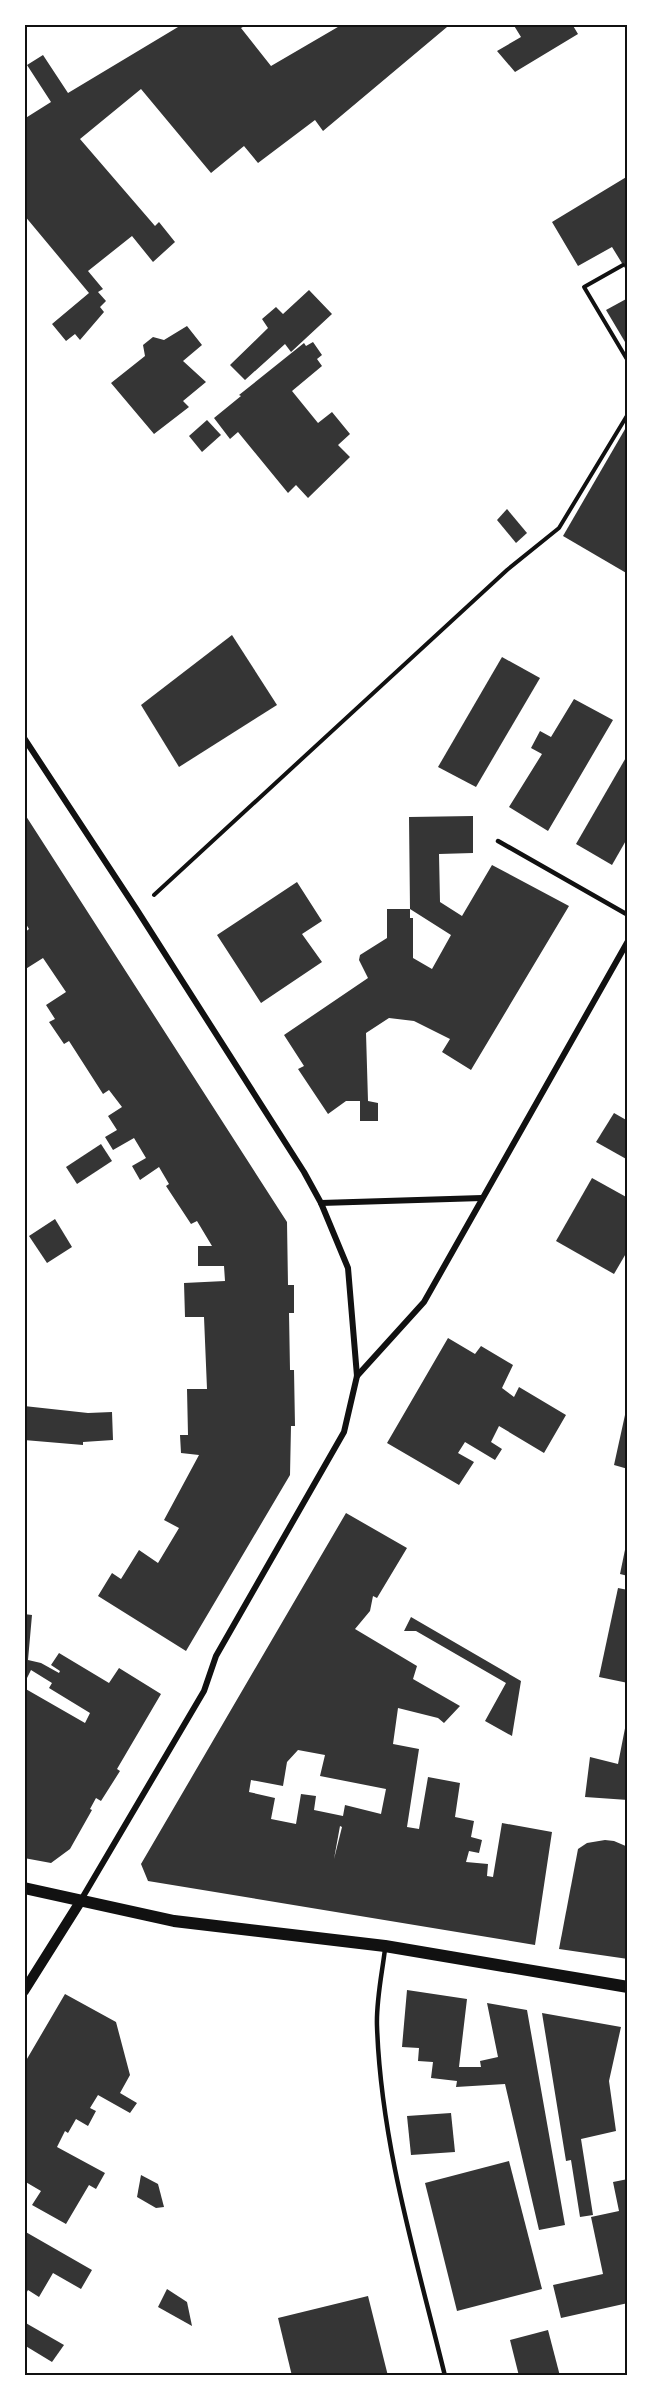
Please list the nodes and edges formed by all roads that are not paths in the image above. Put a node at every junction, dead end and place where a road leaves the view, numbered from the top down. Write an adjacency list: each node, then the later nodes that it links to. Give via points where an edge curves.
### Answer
1 (24, 738): 6 (street)
2 (498, 841): 3 (lane)
3 (628, 915)
4 (628, 941): 5 (street)
5 (482, 1198): 6 (street); 7 (street, via 424,1302)
6 (321, 1203): 7 (street, via 348,1268)
7 (357, 1376): 9 (street, via 344,1432 216,1656 204,1691)
8 (24, 1888): 9 (main road)
9 (80, 1902): 10 (main road, via 174,1921); 12 (street)
10 (385, 1946): 11 (main road); 13 (lane, via 377,2024 381,2083 398,2187)
11 (628, 1987)
12 (24, 1992)
13 (445, 2376)

